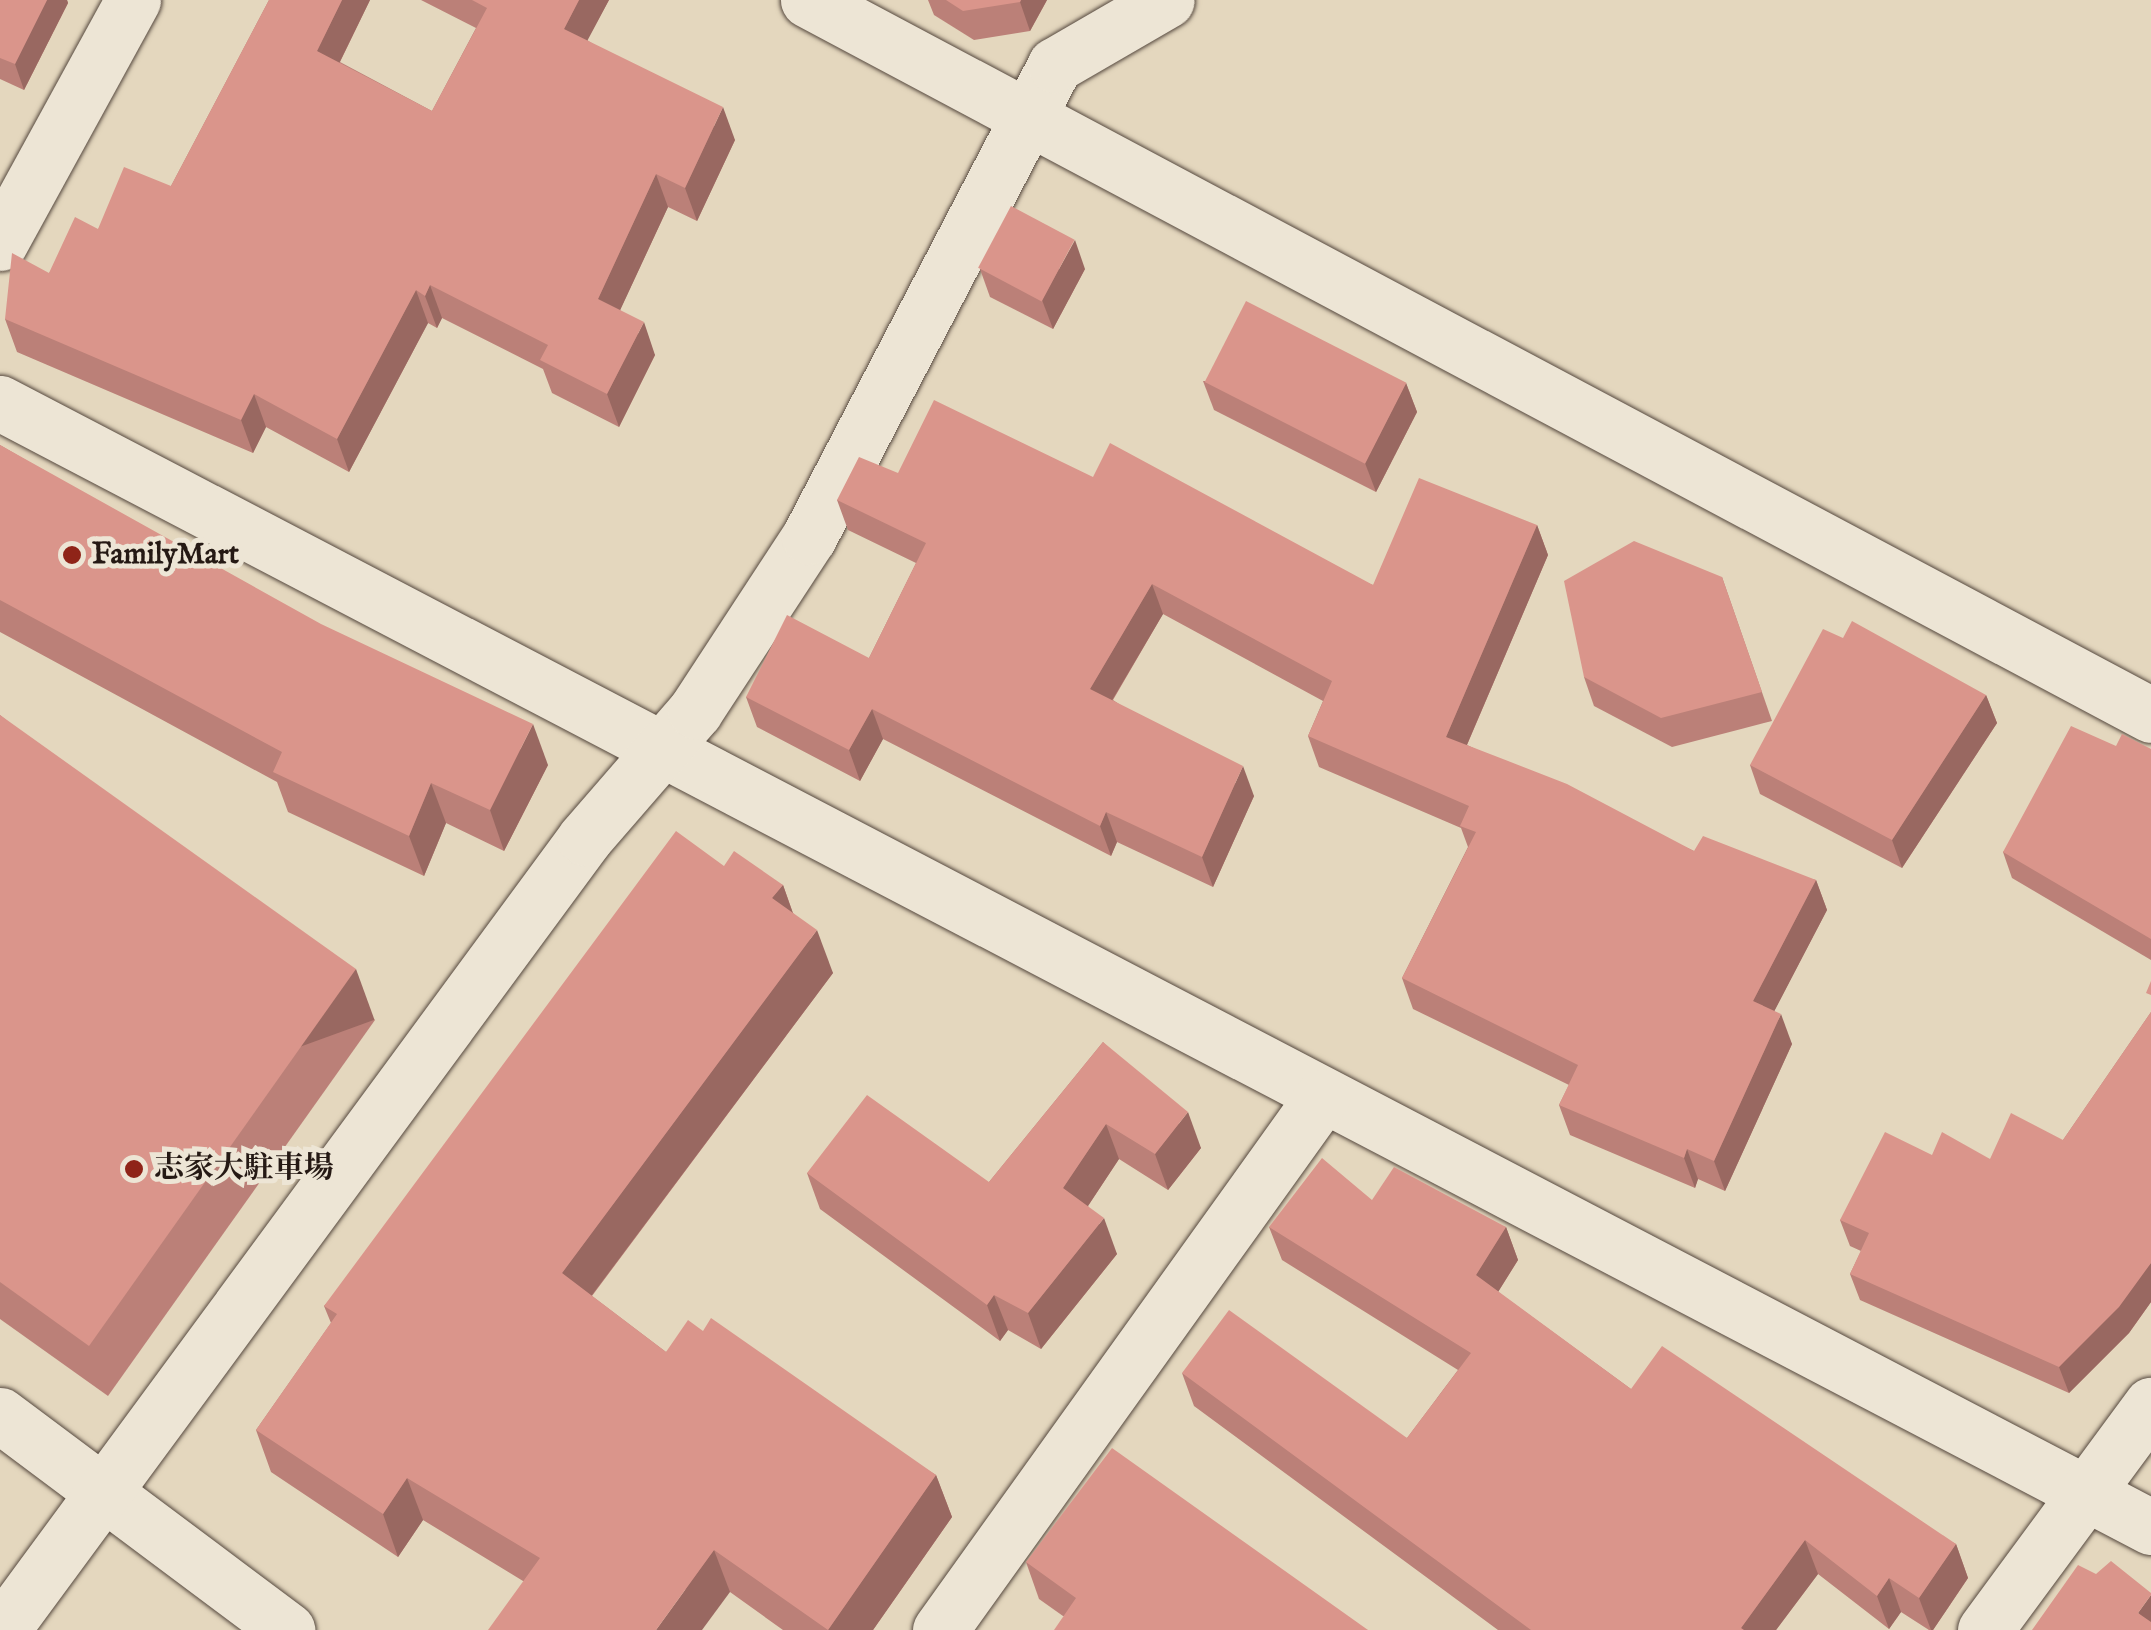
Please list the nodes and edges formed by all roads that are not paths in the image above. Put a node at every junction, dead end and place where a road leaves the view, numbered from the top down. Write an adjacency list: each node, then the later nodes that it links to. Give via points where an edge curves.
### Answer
1 (133, 0): 5 (street)
2 (808, 0): 4 (street)
3 (1167, 0): 4 (street, via 1055,65)
4 (1029, 116): 7 (street); 8 (street, via 808,538 695,711)
5 (0, 243)
6 (0, 404): 8 (street)
7 (2151, 715)
8 (654, 751): 9 (street); 12 (street)
9 (1322, 1096): 13 (street); 17 (street)
10 (2151, 1405): 13 (street)
11 (0, 1415): 12 (street)
12 (101, 1492): 15 (street); 16 (street)
13 (2085, 1492): 14 (street); 18 (street)
14 (2151, 1527)
15 (2, 1630)
16 (287, 1630)
17 (940, 1630)
18 (1985, 1630)

